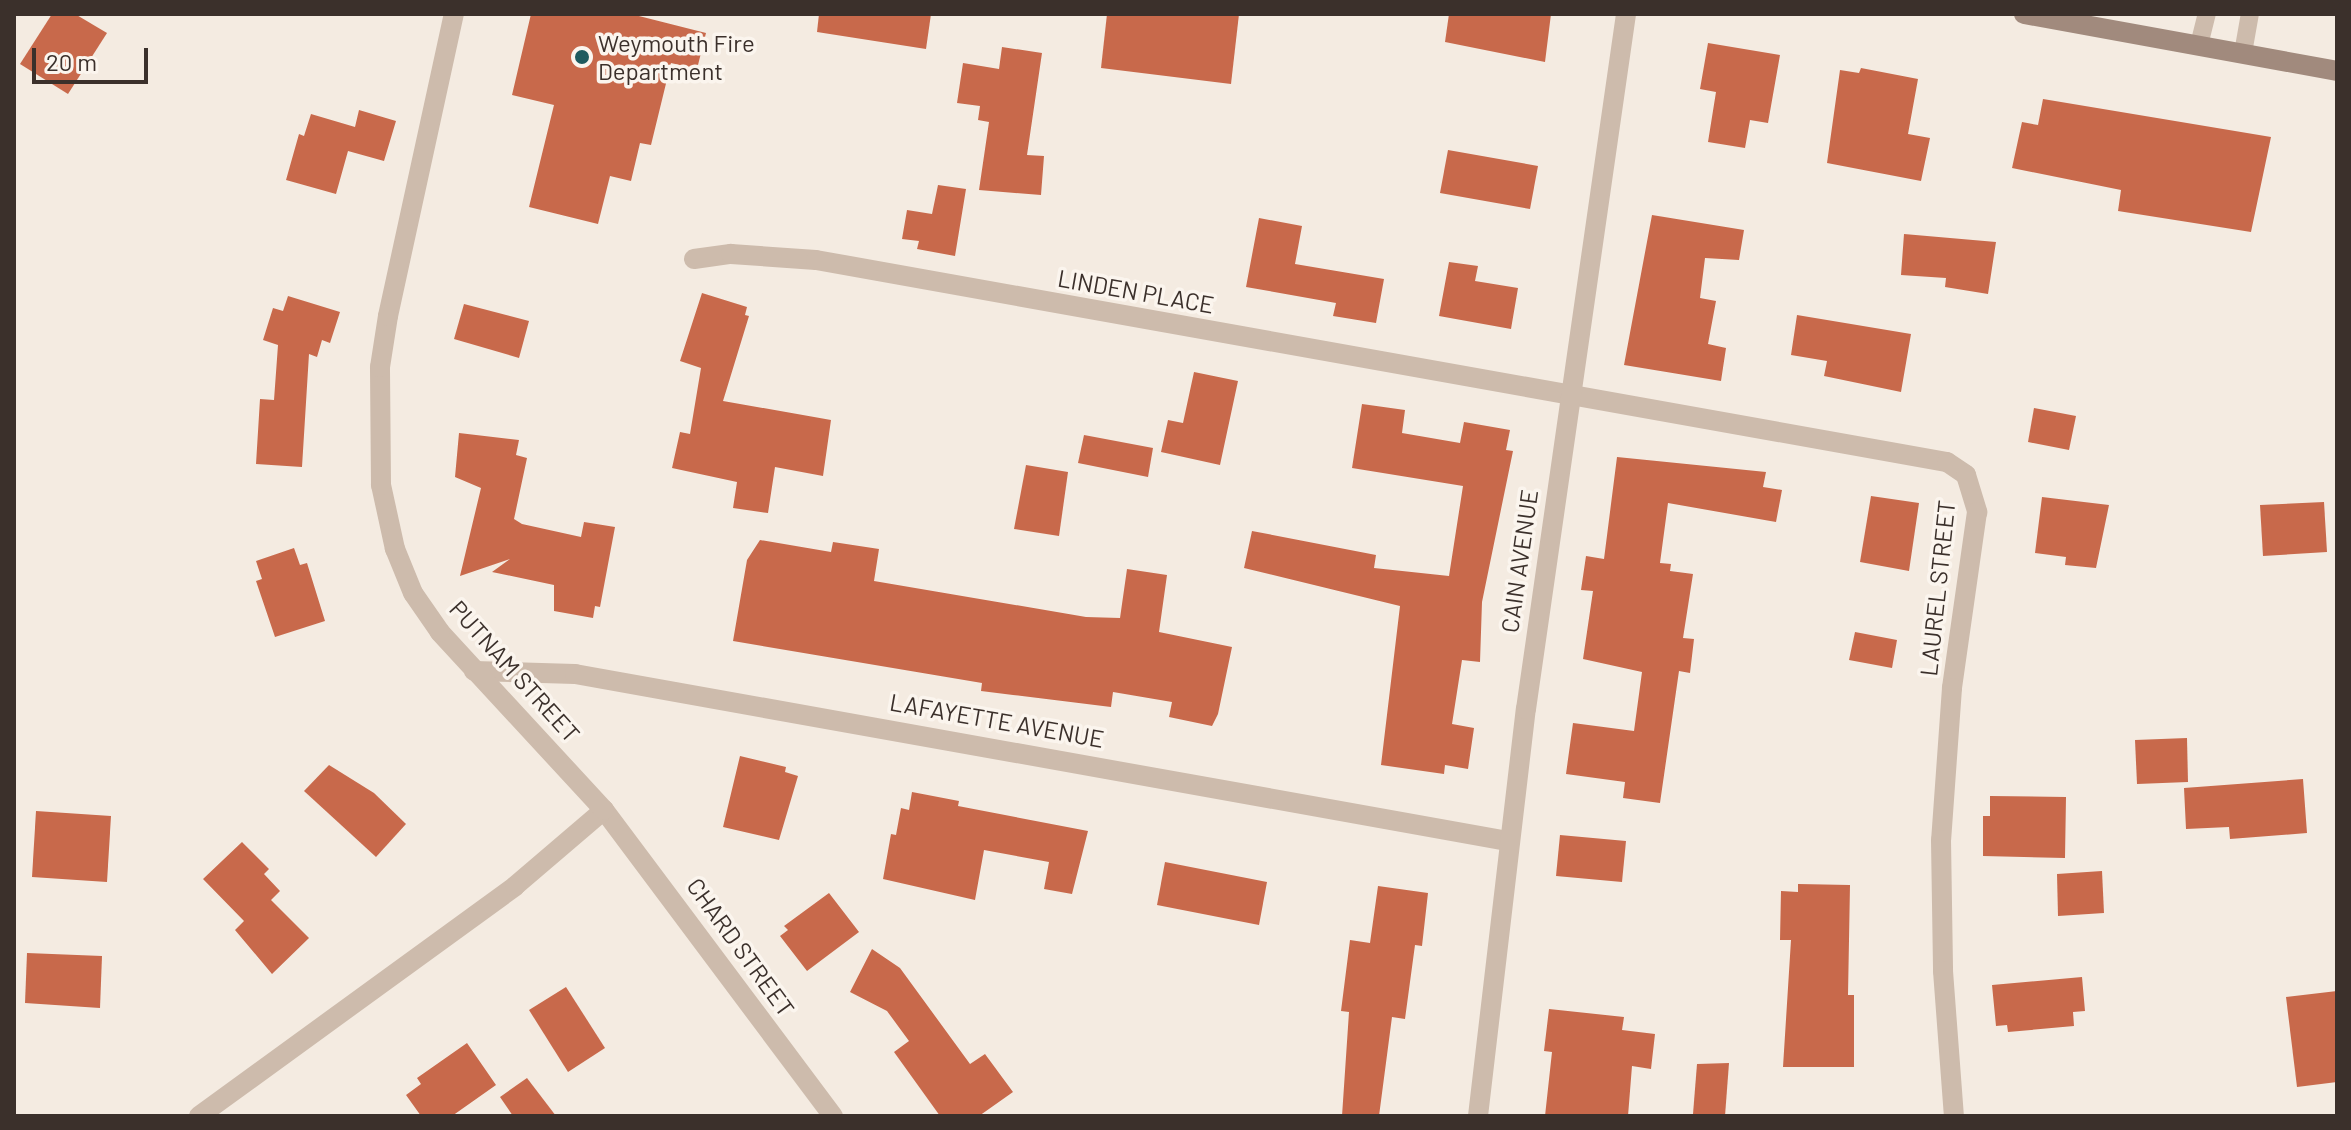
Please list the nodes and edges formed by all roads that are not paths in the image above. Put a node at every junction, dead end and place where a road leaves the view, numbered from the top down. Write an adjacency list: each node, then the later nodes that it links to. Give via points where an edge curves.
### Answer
1 (454, 14): 11 (street, PUTNAM STREET, via 388,316 378,427 381,485 395,549 413,593)
2 (1626, 14): 10 (street, CAIN AVENUE)
3 (2207, 14): 6 (lane)
4 (2250, 14): 7 (lane)
5 (2036, 15): 6 (main road)
6 (2199, 45): 7 (main road)
7 (2243, 53): 8 (main road)
8 (2337, 71)
9 (694, 259): 10 (street, LINDEN PLACE, via 731,254 816,260)
10 (1568, 396): 13 (street, CAIN AVENUE); 17 (street, LAUREL STREET, via 1947,462 1966,475 1977,512 1952,688 1941,855)
11 (474, 671): 12 (street, PUTNAM STREET); 13 (street, LAFAYETTE AVENUE, via 590,677)
12 (604, 810): 14 (street, via 515,886); 15 (street, CHARD STREET)
13 (1508, 841): 16 (street, CAIN AVENUE)
14 (199, 1116)
15 (833, 1116)
16 (1478, 1116)
17 (1954, 1116)

